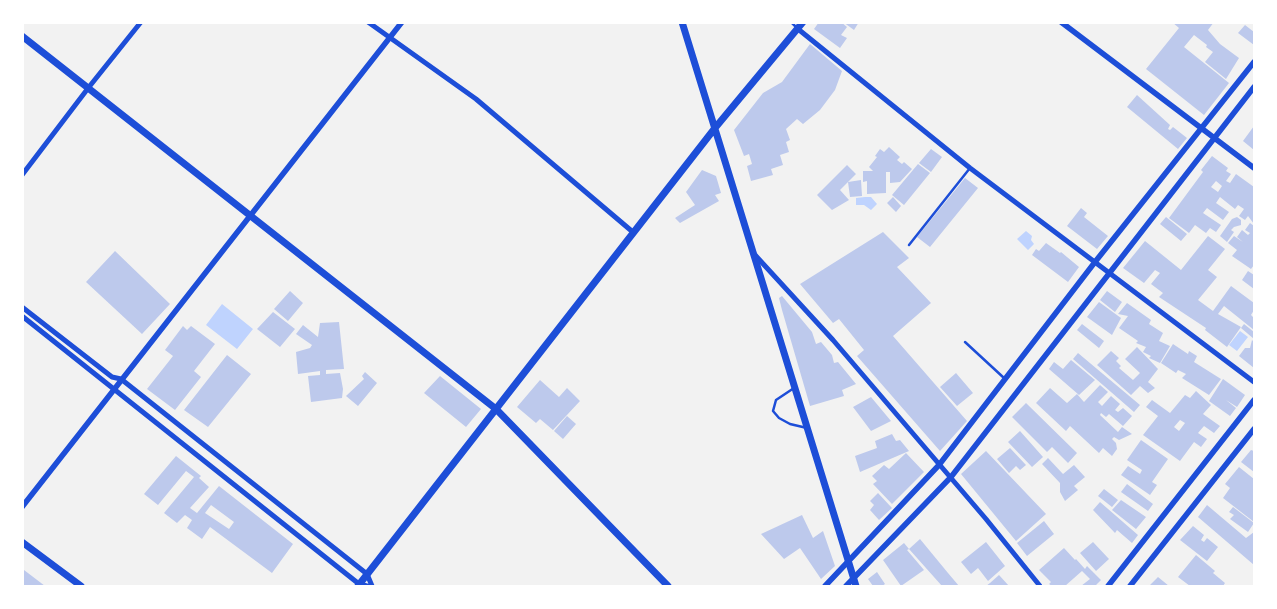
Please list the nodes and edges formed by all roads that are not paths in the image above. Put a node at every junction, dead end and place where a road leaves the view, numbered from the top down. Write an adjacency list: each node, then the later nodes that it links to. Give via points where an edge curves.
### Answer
1 (141, 22): 12 (street)
2 (368, 22): 10 (street)
3 (402, 22): 10 (street)
4 (682, 22): 14 (main road)
5 (791, 22): 8 (lane)
6 (803, 22): 8 (main road)
7 (1061, 22): 15 (street)
8 (798, 29): 14 (main road); 17 (street)
9 (22, 36): 12 (main road)
10 (389, 38): 20 (street); 21 (street, via 476,99)
11 (1254, 62): 15 (street)
12 (89, 87): 19 (street); 20 (main road)
13 (1254, 87): 16 (street)
14 (715, 128): 21 (main road); 23 (main road)
15 (1203, 128): 16 (street); 24 (street)
16 (1215, 137): 18 (street); 25 (street)
17 (970, 168): 22 (lane); 24 (street)
18 (1254, 168)
19 (22, 175)
20 (248, 216): 29 (street); 35 (main road)
21 (634, 233): 35 (main road)
22 (908, 245)
23 (754, 254): 33 (main road); 38 (street, via 833,340)
24 (1095, 262): 25 (street); 30 (street)
25 (1108, 273): 31 (street); 39 (street)
26 (22, 307): 29 (street, via 112,377)
27 (22, 316): 32 (street)
28 (965, 342): 30 (lane)
29 (122, 379): 32 (street); 43 (street)
30 (1005, 379): 38 (street)
31 (1254, 382)
32 (114, 387): 40 (street); 46 (street)
33 (796, 387): 36 (main road); 36 (lane, via 776,400 774,410 779,418 790,424)
34 (1254, 400): 53 (street)
35 (496, 409): 43 (main road); 48 (main road)
36 (808, 428): 42 (main road)
37 (1254, 429): 54 (street)
38 (939, 465): 39 (street); 42 (street)
39 (951, 477): 44 (street); 52 (street)
40 (22, 507)
41 (22, 542): 45 (main road)
42 (849, 561): 44 (main road); 49 (street)
43 (367, 574): 46 (main road); 47 (street)
44 (854, 579): 50 (street); 51 (main road)
45 (81, 586)
46 (361, 586)
47 (372, 586)
48 (668, 586)
49 (825, 586)
50 (846, 586)
51 (856, 586)
52 (1040, 586)
53 (1108, 586)
54 (1130, 586)

